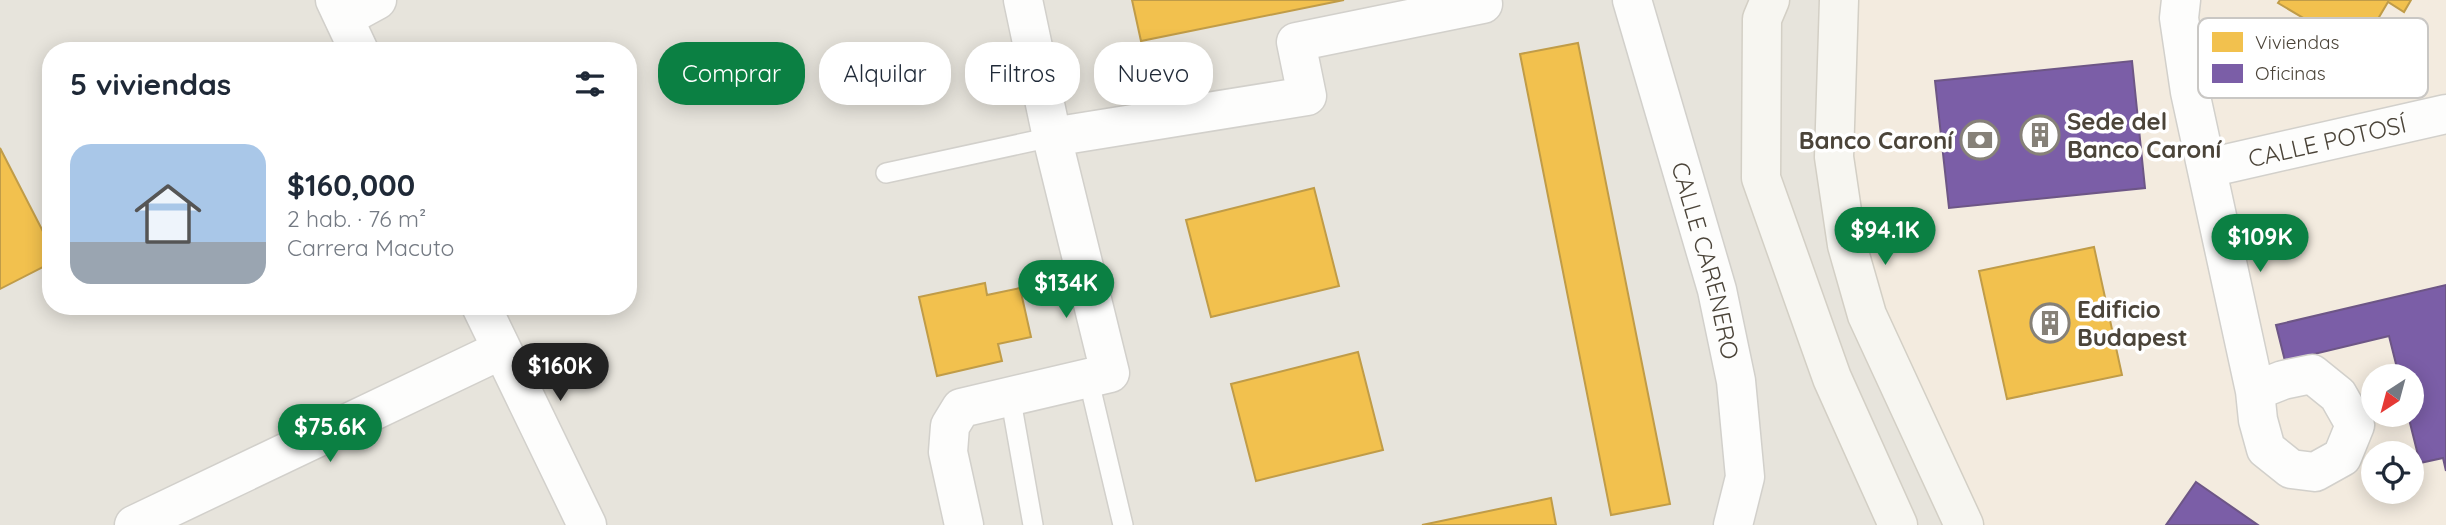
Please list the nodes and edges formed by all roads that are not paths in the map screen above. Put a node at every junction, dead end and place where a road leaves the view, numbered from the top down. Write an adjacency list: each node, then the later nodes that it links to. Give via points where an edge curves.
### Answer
1 (377, 0): 8 (street)
2 (1023, 0): 10 (street)
3 (1632, 0): 23 (street, CALLE CARENERO, via 1717,290 1736,381 1745,477)
4 (1769, 0): 24 (street, via 1762,19 1762,178 1832,378)
5 (1839, 0): 25 (street, via 1833,157 1847,245 1867,315)
6 (2181, 0): 11 (street, via 2179,18 2190,92)
7 (1483, 4): 10 (street, via 1296,42 1307,96)
8 (346, 23)
9 (2446, 114): 11 (street, CALLE POTOSÍ)
10 (1052, 137): 12 (lane); 15 (street, via 1110,373)
11 (2208, 168): 16 (street)
12 (886, 173)
13 (485, 315): 14 (street)
14 (501, 350): 18 (street); 19 (street)
15 (1088, 377): 17 (street); 22 (lane)
16 (2255, 391)
17 (1010, 395): 20 (street, via 961,408 950,426 948,452); 21 (lane)
18 (134, 525)
19 (587, 525)
20 (964, 525)
21 (1033, 525)
22 (1123, 525)
23 (1733, 525)
24 (1898, 525)
25 (1964, 525)

